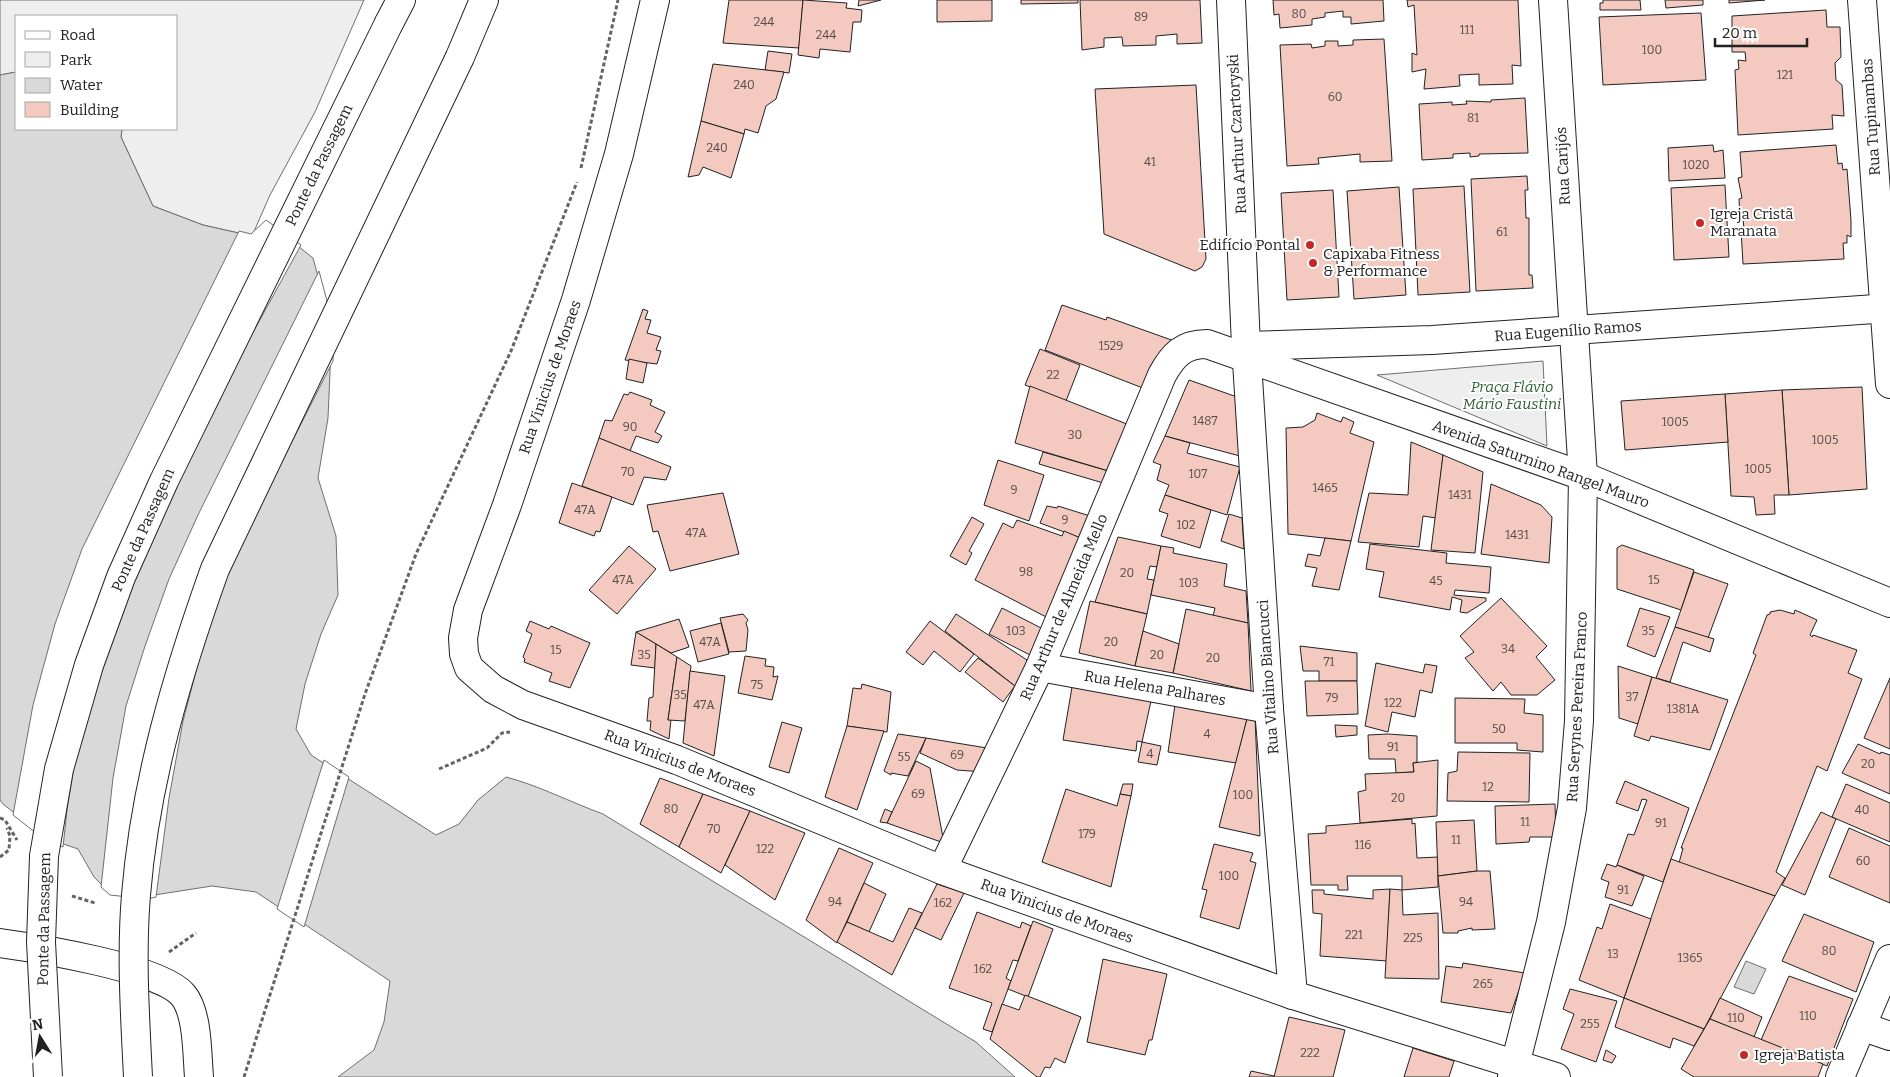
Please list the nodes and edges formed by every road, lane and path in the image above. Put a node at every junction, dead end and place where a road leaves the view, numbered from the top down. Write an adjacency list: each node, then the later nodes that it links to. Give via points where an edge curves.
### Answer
1 (484, 0): 27 (street, bridge, via 215,569 186,647 166,720 148,808 136,896 134,996)
2 (618, 0): 29 (path, via 580,176 511,351 416,554 365,694)
3 (655, 0): 19 (street, Rua Vinicius de Moraes, via 619,154 579,291 468,610 464,654 469,668 480,679 523,705 677,760)
4 (1231, 0): 11 (street, Rua Arthur Czartoryski)
5 (1553, 0): 9 (street, Rua Carijós)
6 (1862, 0): 8 (street, Rua Tupinambas)
7 (395, 11): 26 (street, Ponte da Passagem, bridge, via 164,481 121,577 89,665 59,769 44,856 41,942)
8 (1888, 308): 9 (street, Rua Eugenílio Ramos); 12 (street, Rua Tupinambas)
9 (1573, 331): 11 (street, Rua Eugenílio Ramos); 13 (street, Rua Serynes Pereira Franco)
10 (1185, 347): 11 (street, Avenida Saturnino Rangel Mauro, via 1207,344); 15 (street, Rua Arthur de Almeida Mello, via 1170,361 1162,375)
11 (1247, 352): 13 (street, Avenida Saturnino Rangel Mauro); 16 (street, Rua Vitalino Biancucci)
12 (1890, 384)
13 (1583, 476): 14 (street, Avenida Saturnino Rangel Mauro); 25 (street, Rua Serynes Pereira Franco, via 1580,702 1572,808 1551,922)
14 (1890, 603)
15 (1040, 667): 16 (street, Rua Helena Palhares); 19 (street, Rua Arthur de Almeida Mello)
16 (1269, 709): 22 (street, Rua Vitalino Biancucci)
17 (5, 820): 18 (path, via 10,836 9,850)
18 (0, 857)
19 (942, 870): 22 (street, Rua Vinicius de Moraes)
20 (0, 943): 28 (street, via 37,948 139,972 183,994 192,1012)
21 (1890, 959): 23 (street)
22 (1293, 995): 25 (street, Rua Vinicius de Moraes)
23 (1861, 1026): 24 (street); 31 (street)
24 (1890, 1036)
25 (1514, 1071): 30 (street, Rua Vinicius de Moraes)
26 (48, 1077)
27 (138, 1077)
28 (199, 1077)
29 (244, 1077)
30 (1556, 1077)
31 (1840, 1077)

